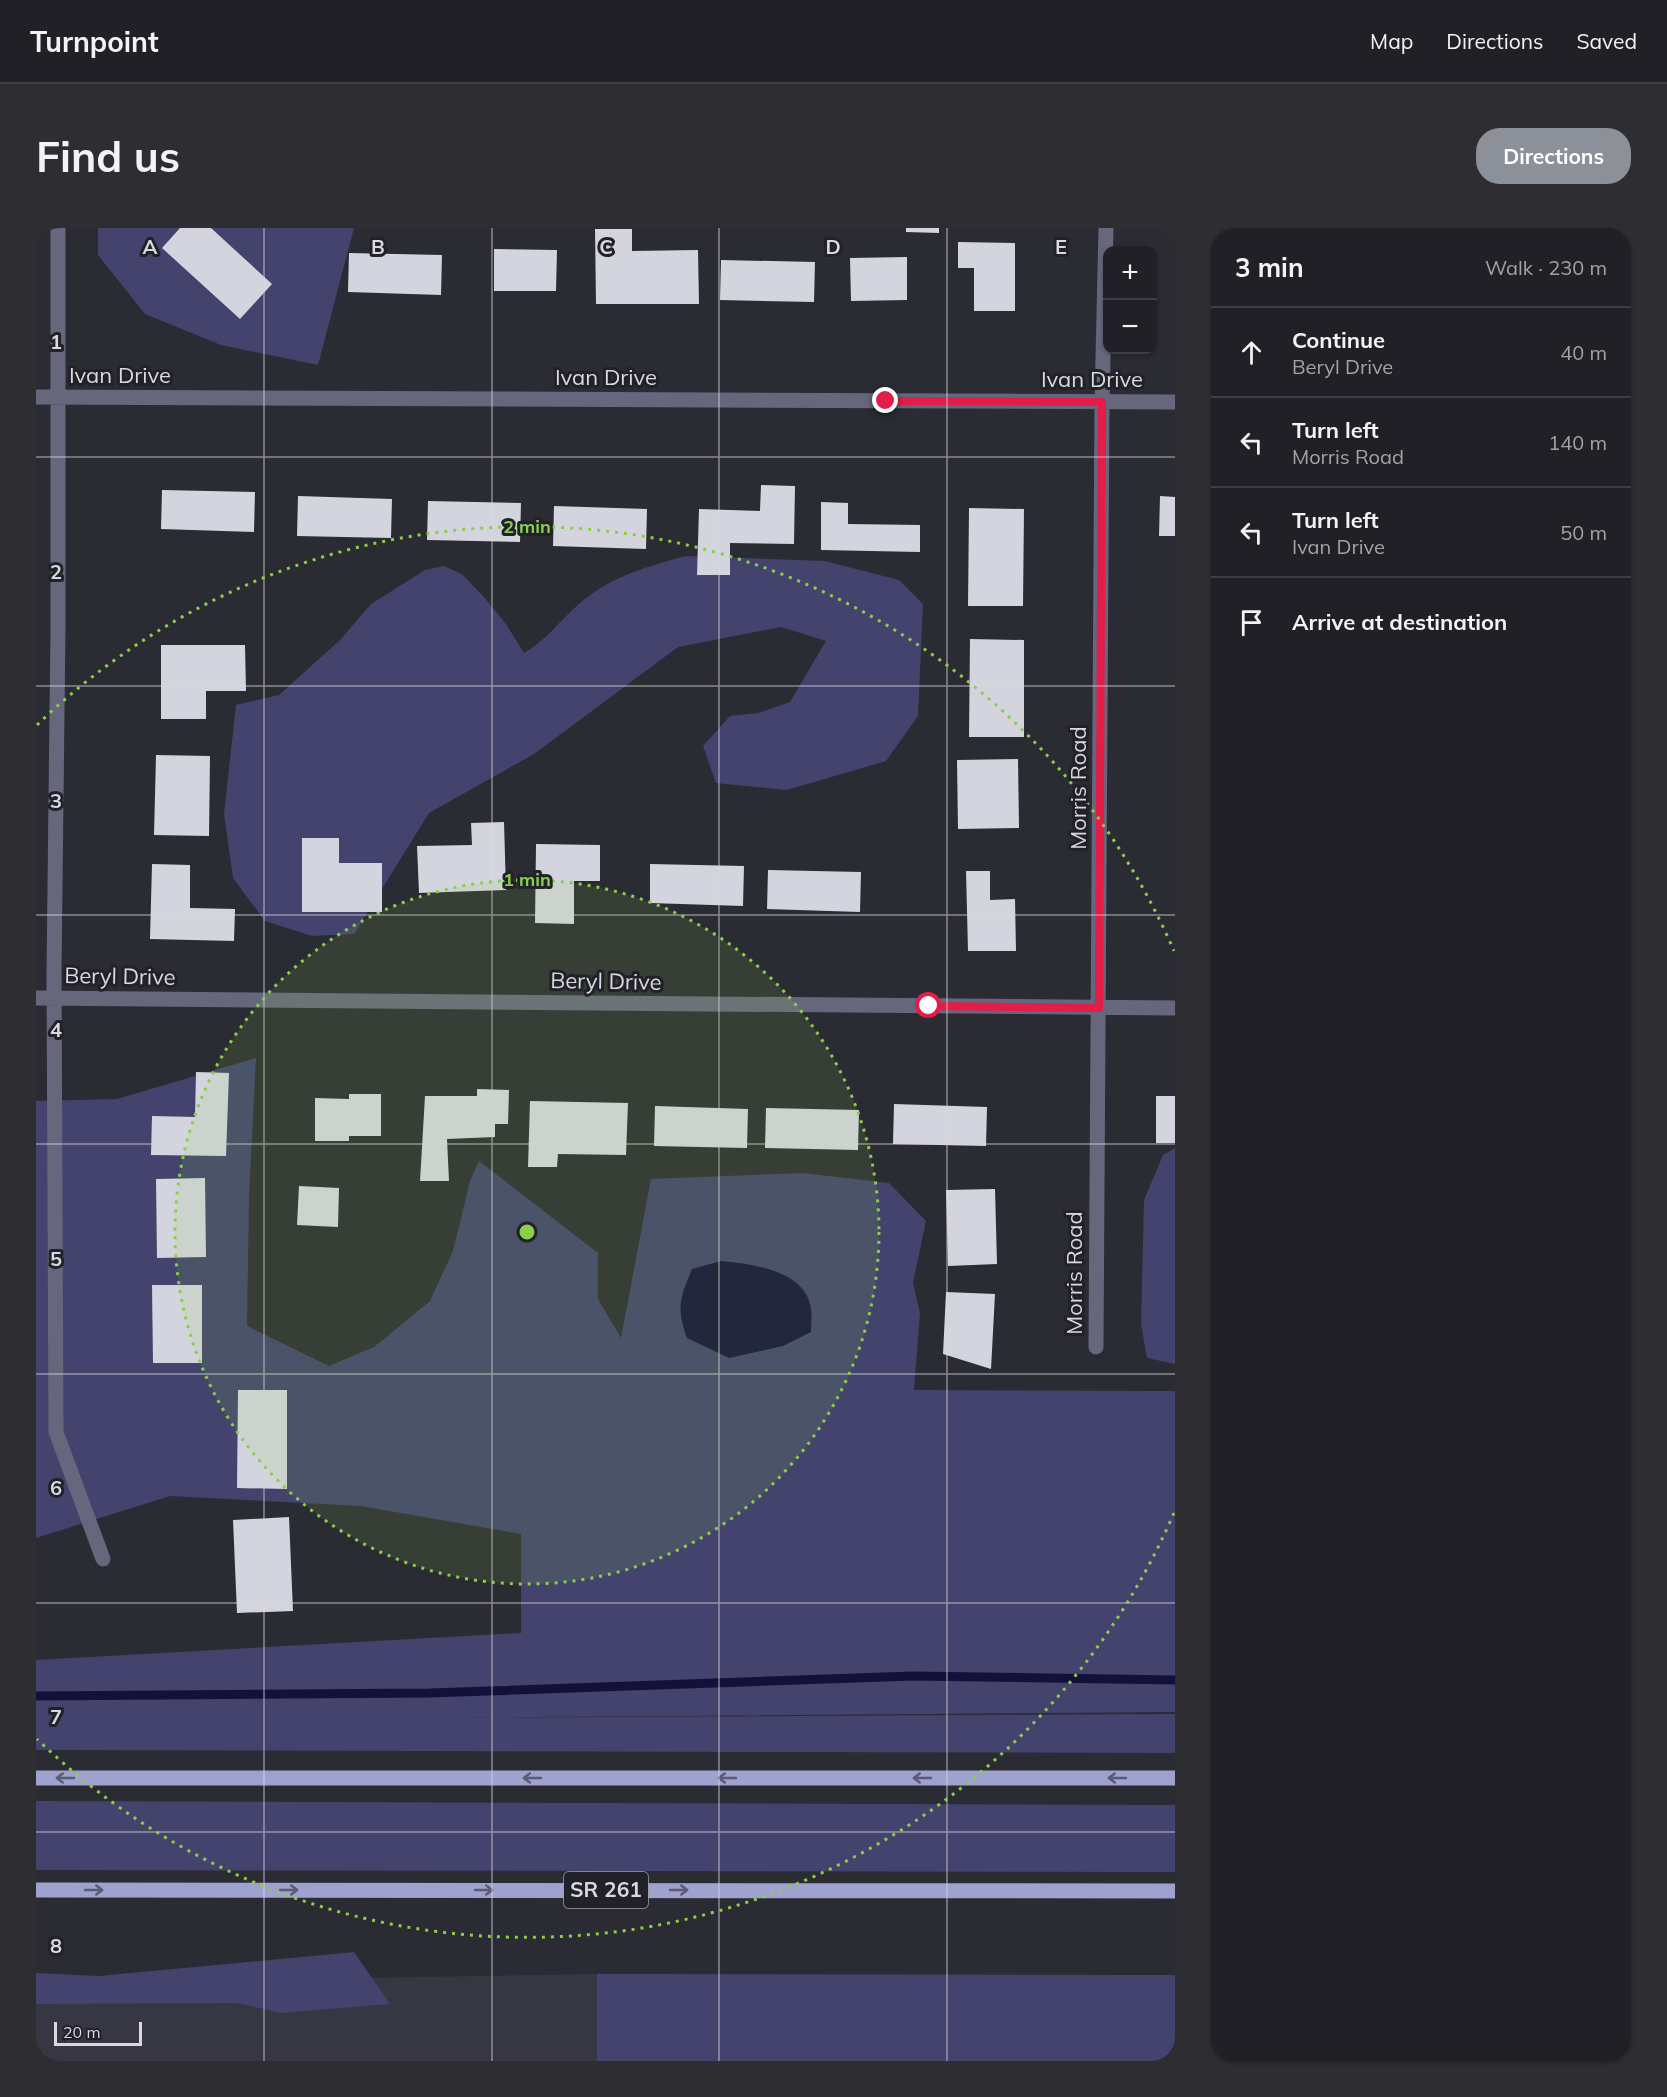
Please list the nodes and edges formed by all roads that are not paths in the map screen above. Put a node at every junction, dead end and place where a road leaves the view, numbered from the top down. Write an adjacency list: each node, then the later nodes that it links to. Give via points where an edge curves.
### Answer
1 (58, 228): 4 (street)
2 (1106, 228): 5 (street, Morris Road)
3 (36, 397): 4 (street, Ivan Drive)
4 (57, 397): 5 (street, Ivan Drive); 8 (street)
5 (1102, 402): 6 (street, Ivan Drive); 9 (street, Morris Road)
6 (1175, 402)
7 (36, 998): 8 (street, Beryl Drive)
8 (54, 998): 9 (street, Beryl Drive); 12 (street, via 56,1432)
9 (1099, 1008): 10 (street, Beryl Drive); 11 (street, Morris Road)
10 (1175, 1008)
11 (1096, 1347)
12 (103, 1559)
13 (36, 1778): 14 (main road, one-way to 13)
14 (1175, 1778)
15 (36, 1890): 16 (main road, SR 261, one-way to 16)
16 (1175, 1891)

